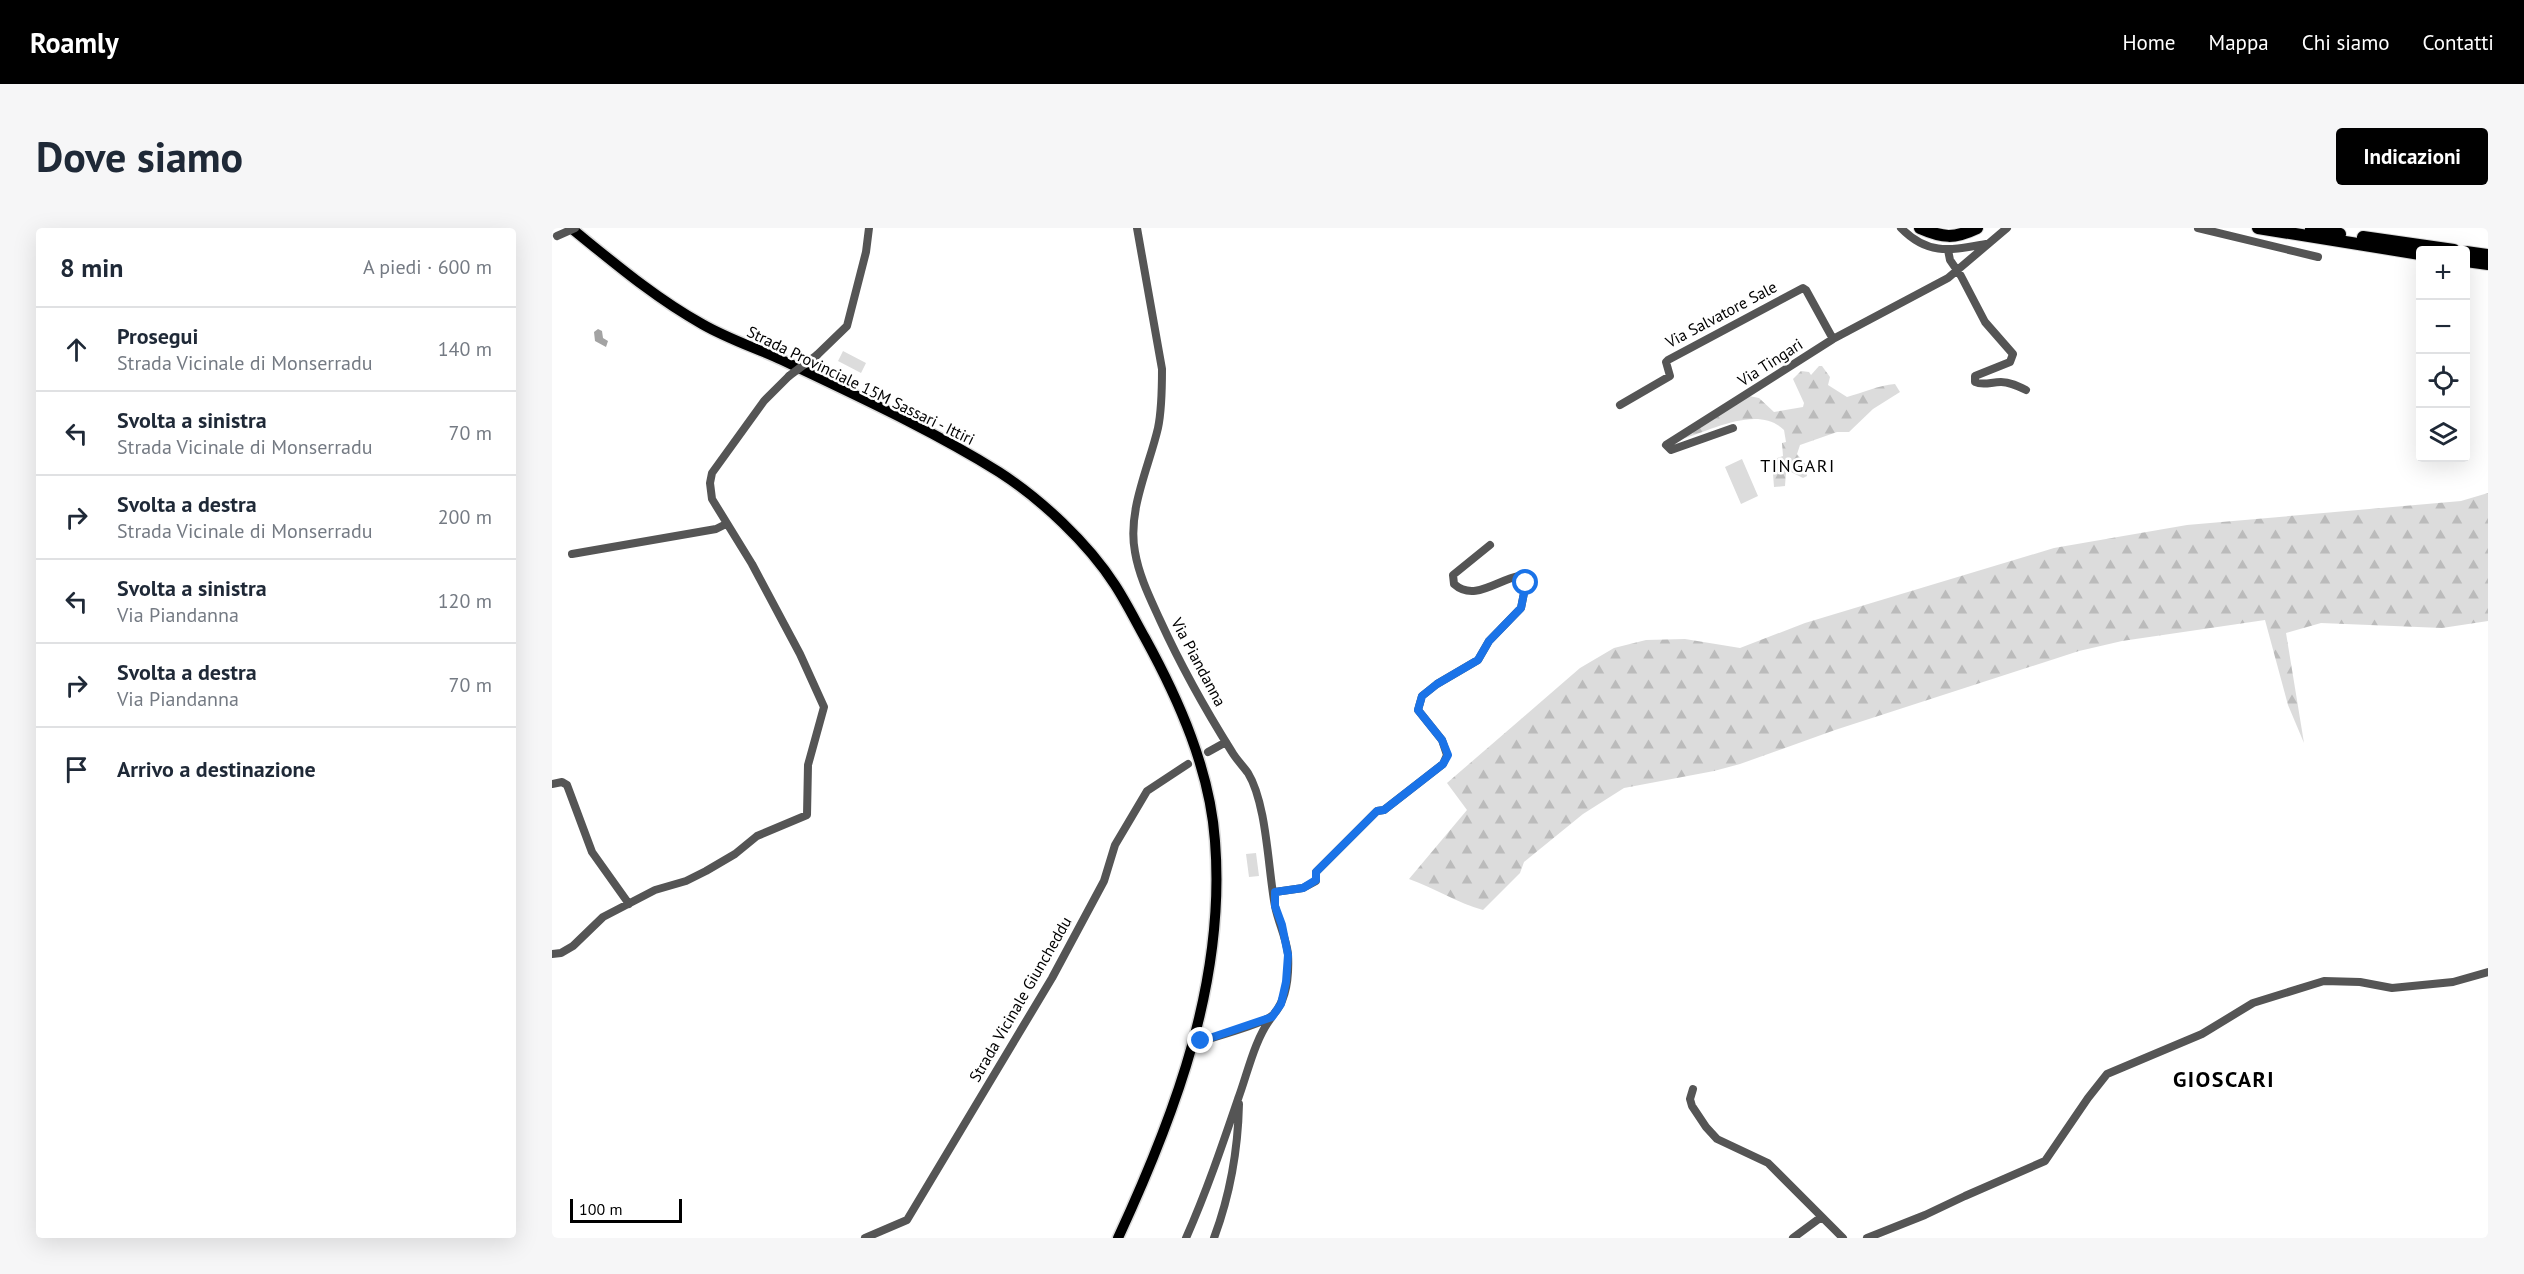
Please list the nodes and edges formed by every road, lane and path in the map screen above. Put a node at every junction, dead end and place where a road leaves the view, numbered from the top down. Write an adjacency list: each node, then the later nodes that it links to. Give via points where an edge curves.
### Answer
1 (573, 228): 11 (street, bridge); 38 (main road, Strada Provinciale 15M Sassari - Ittiri, via 654,293 704,325 935,435 1001,474 1026,492 1095,558 1115,585 1172,690 1211,809 1216,883 1212,948)
2 (869, 228): 26 (street, bridge, via 847,326 764,401 712,473 712,500)
3 (1137, 228): 29 (street, Via Piandanna, via 1162,369 1162,392 1158,426 1135,514 1135,554 1144,586 1180,664)
4 (1901, 228): 14 (street, via 1917,243)
5 (1920, 228): 6 (highway, via 1938,236 1950,236)
6 (1977, 228)
7 (2007, 228): 12 (street, Via Tingari)
8 (2198, 228): 18 (street)
9 (2258, 228): 16 (highway)
10 (2311, 228): 13 (highway)
11 (555, 238)
12 (1986, 244): 14 (street, Via Tingari); 21 (street, Via Tingari)
13 (2428, 246)
14 (1948, 250): 21 (street)
15 (2470, 253): 17 (highway)
16 (2416, 254)
17 (2488, 255)
18 (2318, 257)
19 (2470, 262): 20 (highway)
20 (2488, 264)
21 (1958, 272): 22 (street, Via Tingari); 23 (street, via 1985,322 2013,354 2010,362 1975,376 1975,382 2007,383)
22 (1833, 339): 24 (street, Via Salvatore Sale, via 1803,288 1668,360 1670,376); 25 (street, Via Tingari, via 1666,446 1671,450)
23 (2026, 390)
24 (1620, 405)
25 (1733, 428)
26 (726, 524): 28 (street); 34 (street, via 752,564 824,707 808,765 807,815 757,836 735,854 686,881 655,890)
27 (1490, 545): 33 (street, via 1453,575 1454,584 1460,590 1474,592 1519,576 1526,583 1525,595 1521,608 1489,641 1478,660 1422,696 1418,710 1442,740 1448,755 1443,764 1384,810 1377,811 1316,872 1316,880 1303,888)
28 (572, 554)
29 (1226, 742): 30 (street); 33 (street, Via Piandanna, via 1249,774 1257,794)
30 (1208, 752)
31 (1188, 764): 42 (street, Strada Vicinale Giuncheddu, via 1147,791 1115,845 1104,881 1052,978 907,1220)
32 (552, 784): 34 (street, via 567,785 591,852)
33 (1275, 892): 37 (street, Via Piandanna, via 1288,955 1281,1004)
34 (629, 904): 35 (street, via 603,917 561,953)
35 (552, 954)
36 (2488, 972): 48 (street, via 2452,982 2392,988 2324,981 2253,1003 2202,1034 2107,1074 2045,1161)
37 (1272, 1017): 38 (street); 40 (street, Via Piandanna, via 1264,1028)
38 (1193, 1044): 43 (main road, Strada Provinciale 15M Sassari - Ittiri, via 1155,1156)
39 (1693, 1089): 41 (street, via 1692,1106 1717,1139 1768,1163)
40 (1239, 1097): 44 (street, Via Piandanna); 45 (street, via 1229,1187)
41 (1820, 1218): 46 (street); 47 (street)
42 (865, 1238)
43 (1118, 1238)
44 (1186, 1238)
45 (1214, 1238)
46 (1793, 1238)
47 (1842, 1238)
48 (1867, 1238)

